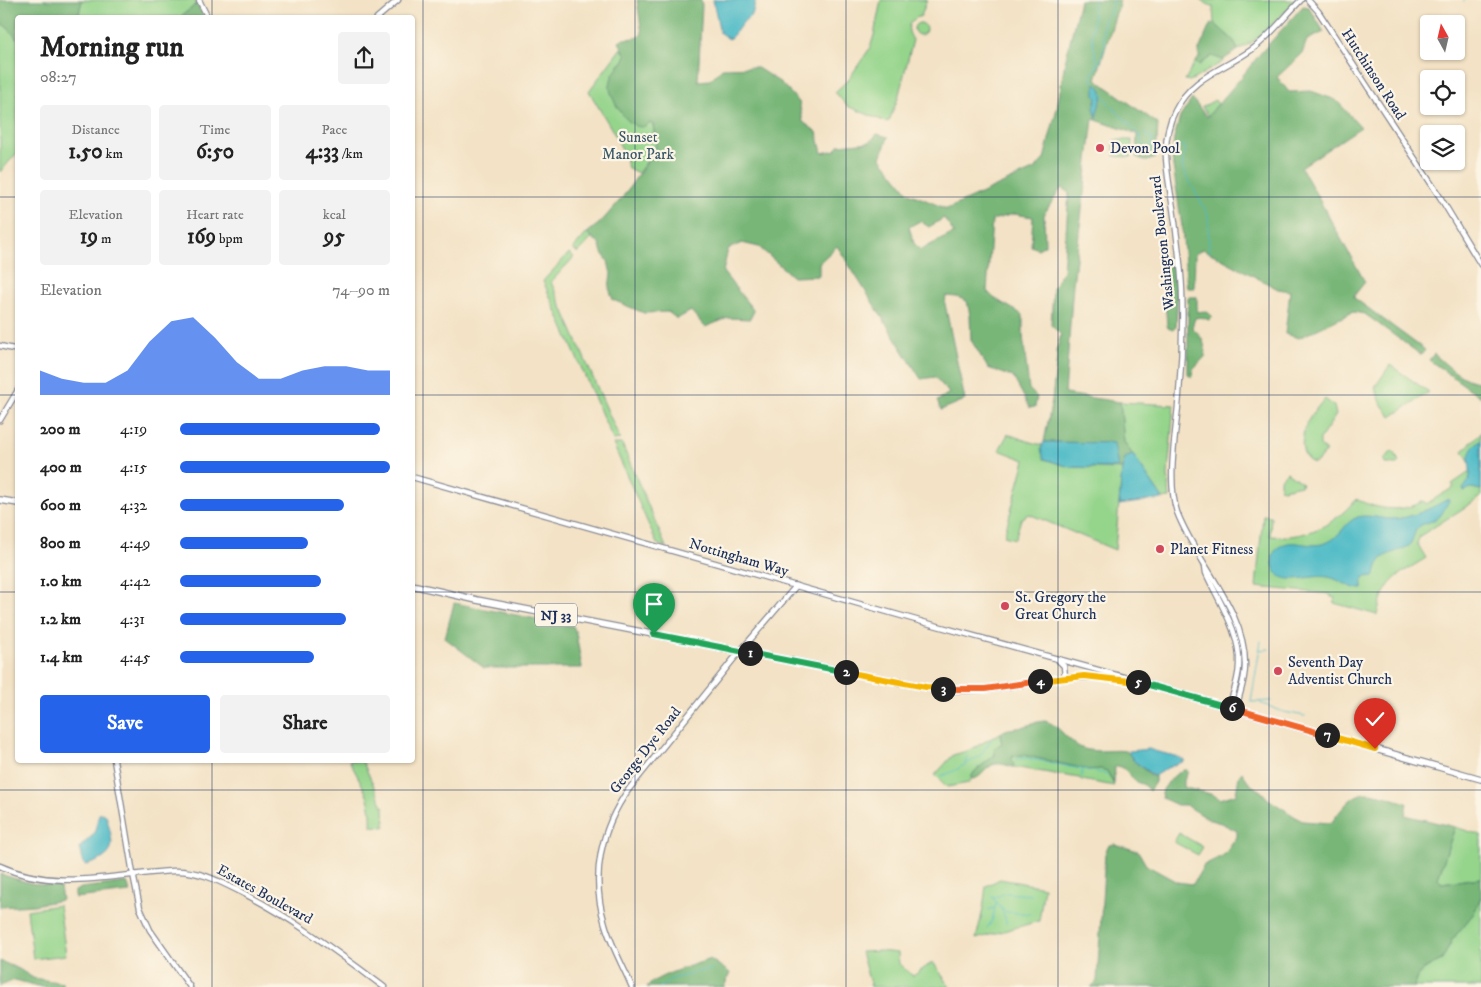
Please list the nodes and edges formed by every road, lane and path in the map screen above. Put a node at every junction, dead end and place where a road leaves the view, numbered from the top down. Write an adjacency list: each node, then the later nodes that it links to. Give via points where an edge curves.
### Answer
1 (199, 0): 5 (street)
2 (398, 0): 6 (street)
3 (1301, 0): 15 (street, Washington Boulevard, via 1255,47 1191,88 1176,108 1167,135 1166,162 1181,272 1183,318 1172,487 1180,518)
4 (1308, 0): 7 (street, Hutchinson Road, via 1379,103)
5 (206, 15)
6 (380, 15)
7 (1481, 265)
8 (0, 346): 9 (street)
9 (15, 349)
10 (15, 395): 11 (street)
11 (0, 420)
12 (415, 478): 17 (street, Nottingham Way)
13 (0, 500): 14 (main road)
14 (15, 502)
15 (1205, 566): 22 (street, Washington Boulevard, via 1235,635 1239,652 1237,679); 23 (street, Washington Boulevard, via 1241,637 1245,664)
16 (415, 586): 18 (main road, NJ 33)
17 (796, 586): 18 (street, George Dye Road); 19 (street, Nottingham Way)
18 (741, 651): 20 (main road, NJ 33, via 943,689 1001,688); 30 (street, George Dye Road, via 629,789 614,811 606,832 599,863 600,904 608,934)
19 (1058, 660): 20 (street, via 1064,666); 21 (street, Nottingham Way)
20 (1065, 677): 21 (main road, NJ 33)
21 (1136, 681): 22 (main road, NJ 33)
22 (1229, 707): 23 (main road, NJ 33)
23 (1236, 709): 25 (main road, NJ 33)
24 (114, 763): 27 (street)
25 (1481, 779)
26 (0, 866): 27 (street, Estates Boulevard, via 50,880 79,881)
27 (133, 874): 28 (street, via 147,924); 29 (street, Estates Boulevard, via 181,870 211,877 284,916)
28 (190, 987)
29 (384, 987)
30 (632, 987)

